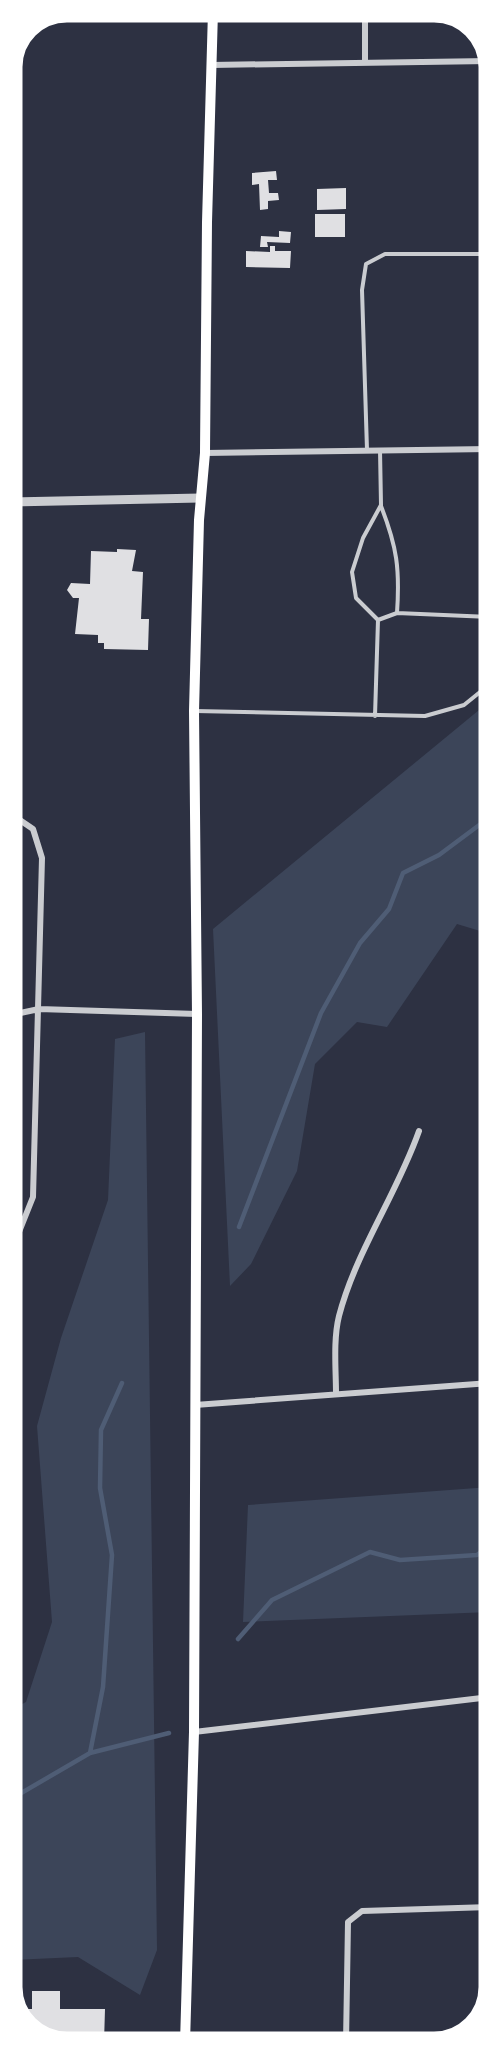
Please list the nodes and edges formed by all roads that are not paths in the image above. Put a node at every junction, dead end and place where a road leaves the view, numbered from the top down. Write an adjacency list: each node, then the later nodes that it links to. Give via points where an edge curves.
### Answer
1 (213, 21): 5 (main road)
2 (365, 21): 4 (street)
3 (479, 61): 4 (street)
4 (365, 63): 5 (street)
5 (211, 65): 10 (main road)
6 (480, 254): 8 (lane, via 385,255 366,264 362,290)
7 (480, 449): 9 (street)
8 (367, 450): 9 (street); 10 (street)
9 (380, 450): 13 (lane)
10 (205, 453): 11 (main road)
11 (200, 498): 12 (street); 18 (main road)
12 (21, 502)
13 (381, 505): 14 (lane, via 396,545); 16 (lane, via 363,538 352,572 356,598)
14 (397, 613): 15 (lane); 16 (lane)
15 (480, 616)
16 (378, 620): 19 (lane)
17 (480, 692): 19 (lane, via 464,705 425,716)
18 (194, 711): 19 (lane); 23 (main road)
19 (375, 716)
20 (21, 821): 21 (street, via 33,829 42,858)
21 (39, 1010): 22 (street); 23 (street); 25 (street, via 33,1197)
22 (21, 1013)
23 (197, 1014): 28 (main road)
24 (419, 1131): 27 (street, via 406,1167 350,1281 339,1319)
25 (21, 1227)
26 (480, 1384): 27 (street)
27 (336, 1394): 28 (street)
28 (195, 1405): 30 (main road)
29 (480, 1698): 30 (street)
30 (194, 1732): 32 (main road)
31 (480, 1907): 33 (street, via 362,1911 348,1923)
32 (185, 2033)
33 (346, 2033)

